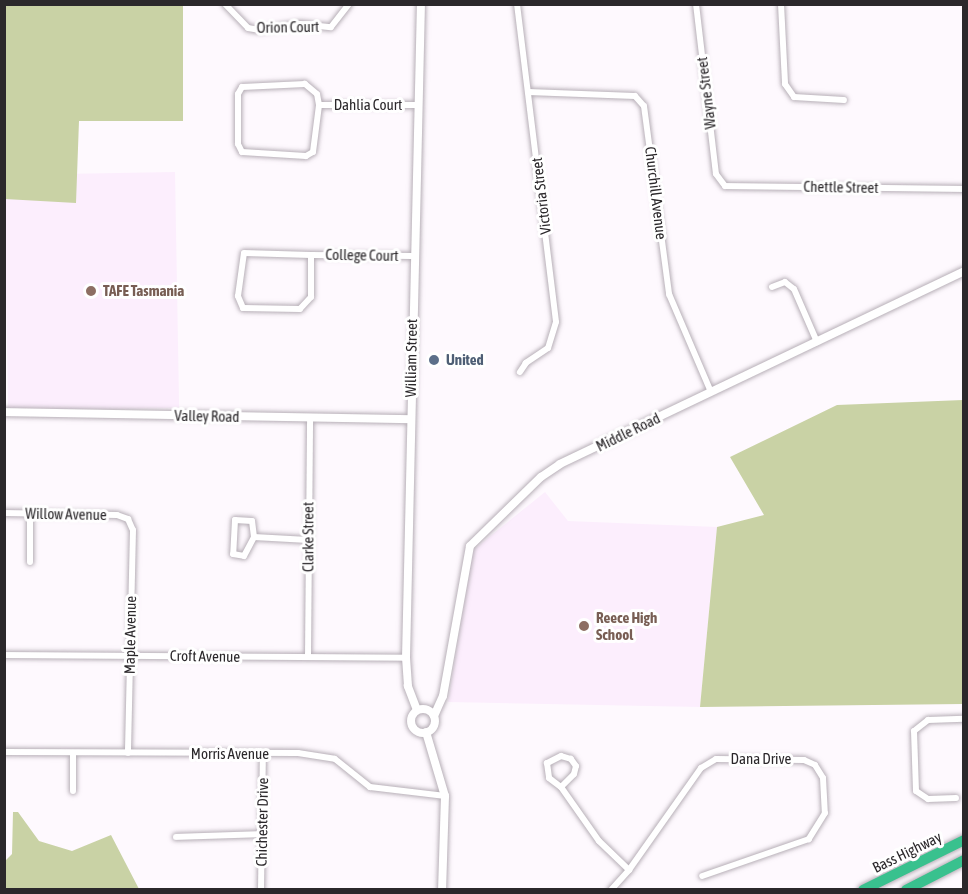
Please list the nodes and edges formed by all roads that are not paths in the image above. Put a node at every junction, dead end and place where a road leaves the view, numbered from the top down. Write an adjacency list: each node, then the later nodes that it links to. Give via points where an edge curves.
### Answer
1 (225, 4): 2 (street, Orion Court, via 248,28 259,30 300,24 332,27)
2 (349, 4)
3 (421, 4): 10 (street, William Street)
4 (517, 4): 7 (street, Victoria Street)
5 (696, 4): 11 (street, Wayne Street)
6 (781, 4): 8 (street, via 785,84 794,97)
7 (528, 92): 18 (street, Victoria Street, via 556,322 548,348); 19 (street, Churchill Avenue, via 635,96 644,106 669,294)
8 (844, 100)
9 (319, 105): 9 (street, Dahlia Court, via 313,152 306,156 242,152 238,144 238,94 242,87 305,84 317,94); 10 (street, Dahlia Court)
10 (417, 105): 14 (street, William Street)
11 (720, 181): 12 (street, Chettle Street, via 725,186)
12 (963, 189)
13 (311, 255): 13 (street, College Court, via 311,297 300,309 243,308 238,296 244,253); 14 (street, College Court)
14 (413, 256): 22 (street, William Street)
15 (963, 271): 17 (street, Middle Road)
16 (772, 287): 17 (street, via 785,282 794,289)
17 (817, 342): 19 (street, Middle Road)
18 (520, 372)
19 (711, 392): 34 (street, Middle Road, via 560,464 476,537 466,557 446,681)
20 (4, 412): 21 (street, Valley Road)
21 (310, 417): 22 (street, Valley Road); 27 (street, Clarke Street)
22 (409, 419): 32 (street, William Street)
23 (4, 513): 24 (street, Willow Avenue)
24 (30, 514): 25 (street, Willow Avenue, via 117,514); 28 (street)
25 (128, 519): 30 (street, Maple Avenue, via 133,530)
26 (254, 537): 26 (street, via 244,556 233,554 235,520 252,521); 27 (street)
27 (308, 540): 31 (street, Clarke Street)
28 (30, 562)
29 (4, 655): 30 (street, Croft Avenue)
30 (129, 655): 31 (street, Croft Avenue); 39 (street, Maple Avenue)
31 (308, 657): 32 (street, Croft Avenue)
32 (406, 658): 33 (street, William Street, via 408,686)
33 (417, 710): 34 (street, via 428,710); 36 (street, via 411,723 418,732)
34 (434, 716): 36 (street, via 434,724)
35 (963, 719): 44 (street, via 928,720 914,731 916,791 928,799)
36 (426, 732): 43 (street)
37 (4, 752): 38 (street, Morris Avenue)
38 (73, 753): 39 (street, Morris Avenue); 42 (street)
39 (128, 753): 40 (street, Morris Avenue)
40 (264, 754): 43 (street, Morris Avenue, via 298,753 335,759 370,786 391,792); 45 (street, Chichester Drive)
41 (561, 787): 41 (street, via 574,774 576,766 571,759 553,757 546,772); 49 (street, via 599,841)
42 (73, 791)
43 (445, 796): 52 (street)
44 (956, 798)
45 (262, 834): 46 (street); 51 (street, Chichester Drive)
46 (176, 837)
47 (963, 840): 54 (highway, Bass Highway)
48 (963, 860): 55 (highway)
49 (629, 870): 50 (street, Dana Drive, via 700,768 716,759 804,760 815,765 823,778 825,813 809,839); 53 (street, Dana Drive)
50 (702, 876)
51 (261, 890)
52 (442, 890)
53 (611, 890)
54 (863, 890)
55 (906, 890)

